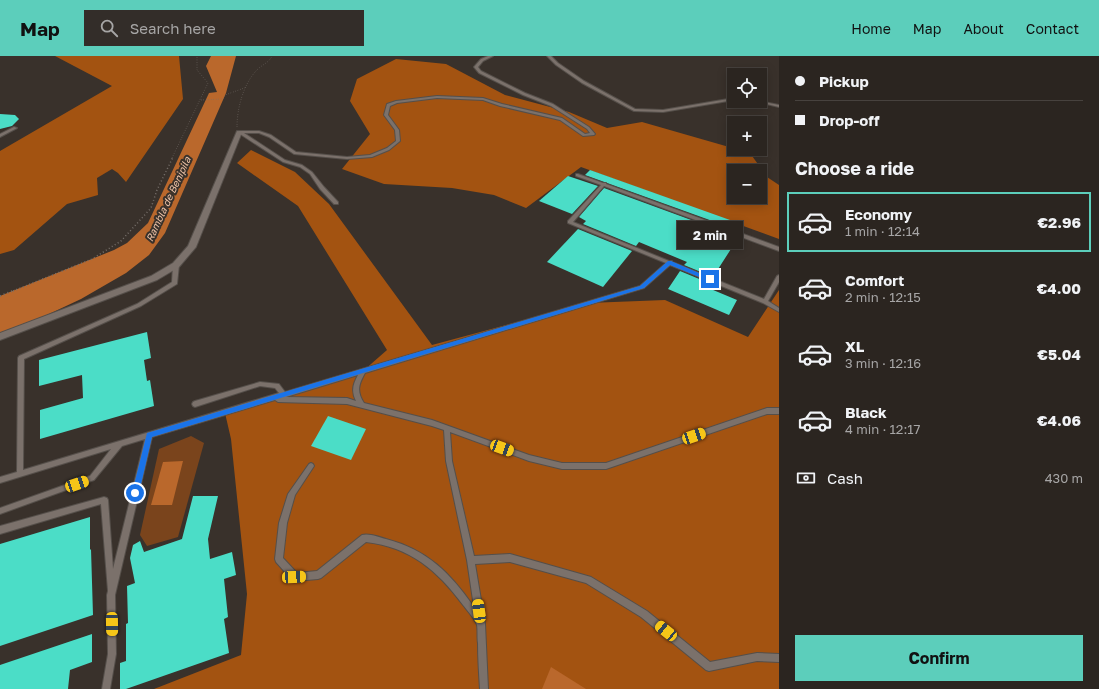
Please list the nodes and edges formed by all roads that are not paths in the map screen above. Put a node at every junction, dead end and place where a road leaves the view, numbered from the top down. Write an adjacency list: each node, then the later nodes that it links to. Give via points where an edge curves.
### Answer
1 (491, 56): 7 (lane, via 482,60 476,67 480,72 552,105 588,128 593,134 584,135 561,119 484,99 437,97 388,105 386,115 397,130 398,142 371,156 347,158 295,153 270,136 259,132)
2 (549, 56): 3 (lane, via 583,82 634,110 663,112)
3 (727, 100)
4 (767, 103): 5 (lane)
5 (779, 106)
6 (15, 128): 8 (lane)
7 (239, 132): 11 (lane, via 284,160 302,166); 14 (street, via 192,247)
8 (0, 136)
9 (577, 175): 10 (lane)
10 (604, 184): 12 (lane); 13 (lane, via 570,222)
11 (336, 203)
12 (779, 249)
13 (670, 262): 16 (lane); 19 (lane, via 642,287)
14 (176, 265): 18 (street, via 154,278); 29 (lane, via 176,283 145,302 21,358)
15 (779, 277): 16 (lane)
16 (765, 302): 17 (lane)
17 (779, 310)
18 (0, 337)
19 (362, 371): 20 (lane); 23 (lane, via 356,385 356,396)
20 (284, 395): 21 (lane); 22 (lane, via 277,386 260,384)
21 (272, 398): 23 (lane, via 347,401); 26 (lane)
22 (195, 404)
23 (362, 405): 25 (lane)
24 (779, 411): 25 (lane, via 767,411 606,466 562,466 529,458)
25 (448, 429): 33 (lane, via 449,461)
26 (149, 435): 27 (lane); 34 (lane)
27 (119, 445): 29 (lane); 31 (lane, via 92,478)
28 (310, 466): 35 (lane, via 292,494 283,523 279,559 294,577 318,575 365,538 379,539 429,562 466,601)
29 (20, 474): 30 (lane)
30 (0, 480)
31 (0, 510)
32 (0, 530): 34 (lane, via 104,500)
33 (472, 560): 35 (lane); 36 (lane, via 510,558 588,580 644,614 709,666 758,658)
34 (111, 595): 37 (lane, via 112,654)
35 (481, 624): 38 (lane)
36 (779, 658)
37 (106, 689)
38 (484, 689)

